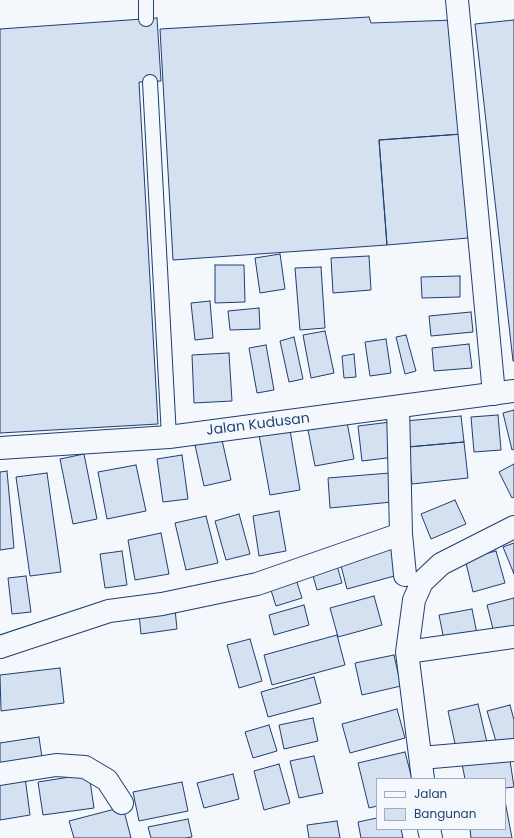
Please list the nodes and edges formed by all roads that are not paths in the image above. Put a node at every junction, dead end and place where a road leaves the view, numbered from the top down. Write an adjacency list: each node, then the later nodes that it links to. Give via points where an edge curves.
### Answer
1 (146, 0): 3 (lane)
2 (457, 0): 5 (street)
3 (146, 19)
4 (150, 82): 7 (lane)
5 (504, 393): 6 (street, Jalan Kudusan)
6 (398, 407): 7 (street, Jalan Kudusan); 10 (street)
7 (169, 437): 8 (street, Jalan Kudusan)
8 (0, 448)
9 (514, 527): 14 (street, via 441,564 422,582 414,600)
10 (401, 534): 11 (street); 13 (street, via 257,584 162,604 109,611)
11 (405, 575)
12 (514, 637): 14 (street)
13 (0, 646)
14 (407, 652): 16 (street)
15 (514, 750): 16 (street)
16 (422, 769)
17 (0, 774): 18 (street, via 56,765 85,767 107,780)
18 (122, 803)

